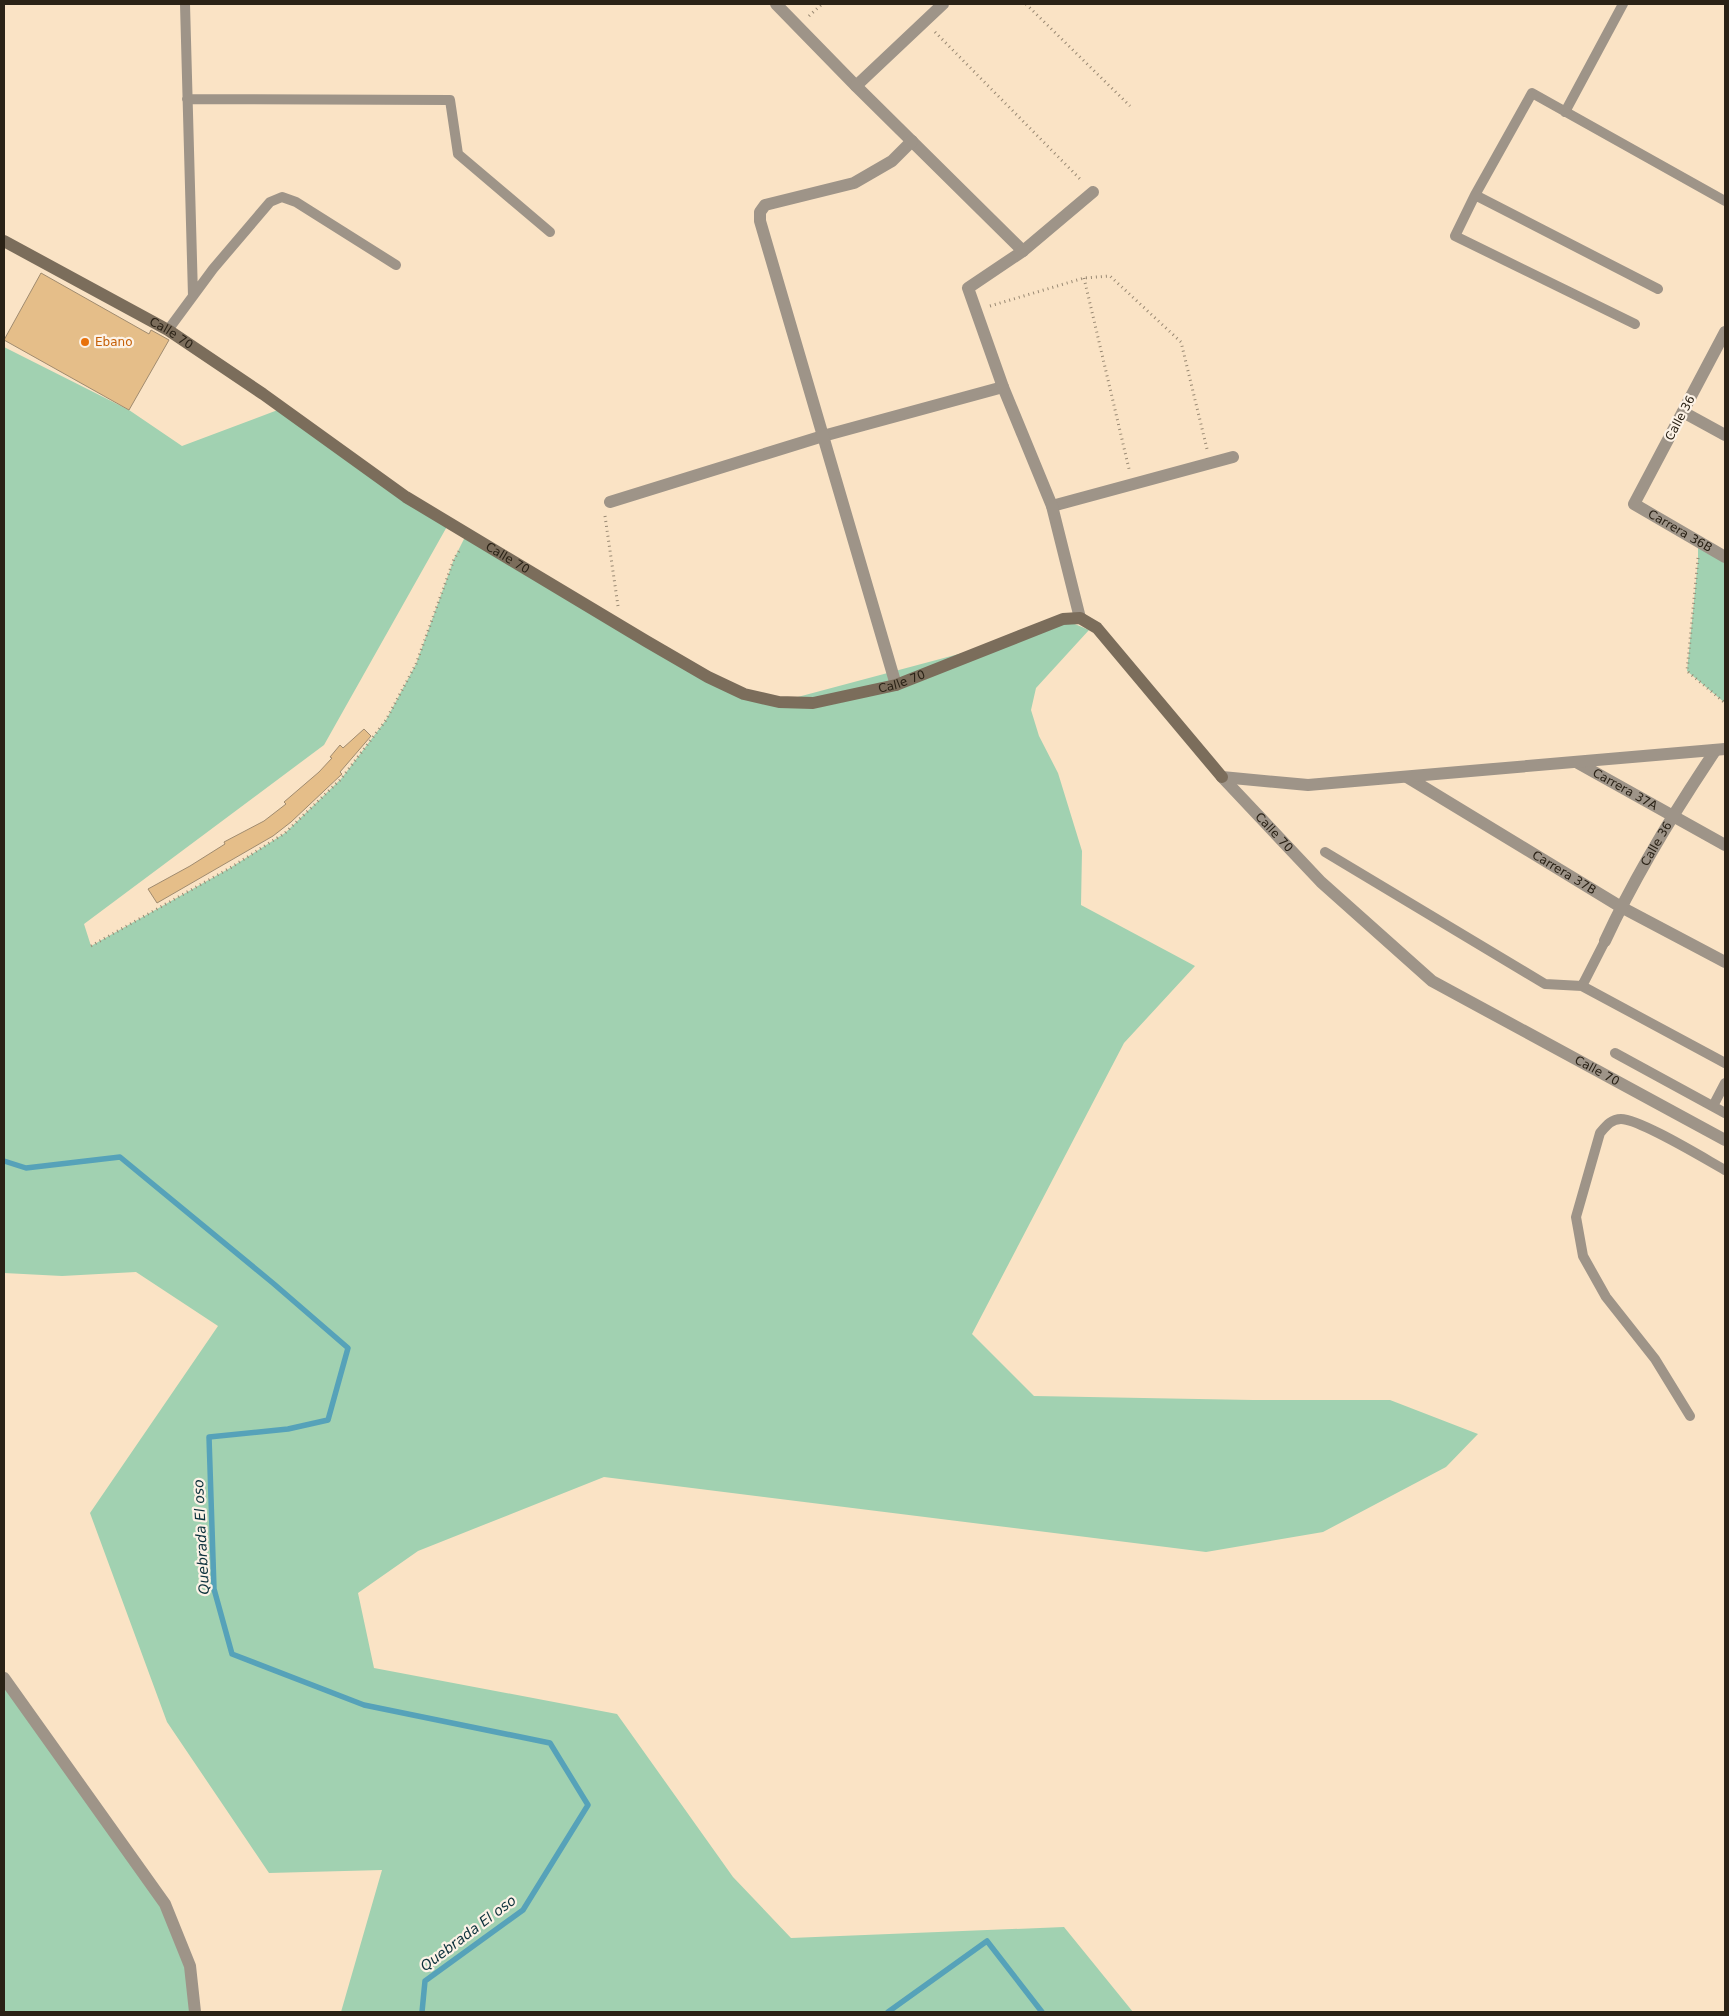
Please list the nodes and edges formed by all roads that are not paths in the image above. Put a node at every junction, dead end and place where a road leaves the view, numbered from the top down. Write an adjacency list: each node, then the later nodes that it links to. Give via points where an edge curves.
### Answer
1 (185, 4): 6 (lane)
2 (776, 4): 5 (street)
3 (943, 4): 5 (street)
4 (1623, 4): 7 (lane)
5 (856, 86): 8 (street)
6 (187, 99): 12 (lane, via 450,100 458,154); 17 (lane)
7 (1565, 112): 10 (lane, via 1532,93); 11 (lane)
8 (912, 141): 14 (street); 24 (street, via 892,161 854,183 765,205 760,212)
9 (1093, 192): 14 (street)
10 (1475, 195): 16 (lane); 18 (lane, via 1455,236)
11 (1725, 202)
12 (550, 232)
13 (4, 241): 19 (main road, Calle 70)
14 (1023, 251): 21 (street, via 968,288)
15 (396, 265): 17 (lane, via 296,202 282,198 270,202)
16 (1658, 289)
17 (193, 296): 19 (lane)
18 (1635, 324)
19 (168, 330): 31 (main road, Calle 70, via 264,394 406,497 708,677 744,694 779,702 813,703)
20 (1725, 332): 22 (street, Calle 36)
21 (1003, 387): 24 (street); 28 (street)
22 (1683, 412): 23 (street); 27 (street, Calle 36)
23 (1725, 435)
24 (823, 436): 26 (street); 31 (street)
25 (1233, 457): 28 (street)
26 (610, 502)
27 (1634, 504): 29 (street, Carrera 36B)
28 (1052, 506): 30 (street)
29 (1725, 557)
30 (1080, 618): 31 (main road, Calle 70, via 1063,619); 34 (main road, Calle 70, via 1097,628)
31 (896, 684)
32 (1720, 750): 33 (street); 36 (street, Calle 36)
33 (1578, 762): 35 (street); 36 (street, Carrera 37A)
34 (1222, 777): 35 (street, via 1308,785); 48 (street, Calle 70, via 1321,882 1432,981)
35 (1407, 777): 39 (street, Carrera 37B)
36 (1672, 816): 37 (street, Carrera 37A); 39 (street, Calle 36)
37 (1725, 845)
38 (1325, 852): 42 (lane, via 1545,984)
39 (1621, 906): 40 (street, Calle 36); 41 (street, Carrera 37B)
40 (1605, 941): 42 (lane)
41 (1725, 962)
42 (1582, 986): 44 (lane)
43 (1616, 1053): 46 (lane)
44 (1725, 1063)
45 (1725, 1083): 46 (lane)
46 (1713, 1106): 47 (lane)
47 (1725, 1113)
48 (1725, 1140)
49 (1725, 1170): 50 (lane, via 1638,1122 1621,1119 1609,1122 1600,1133 1576,1217 1584,1256 1606,1297 1655,1358)
50 (1690, 1416)
51 (4, 1678): 52 (street, via 165,1904 190,1966)
52 (195, 2012)

